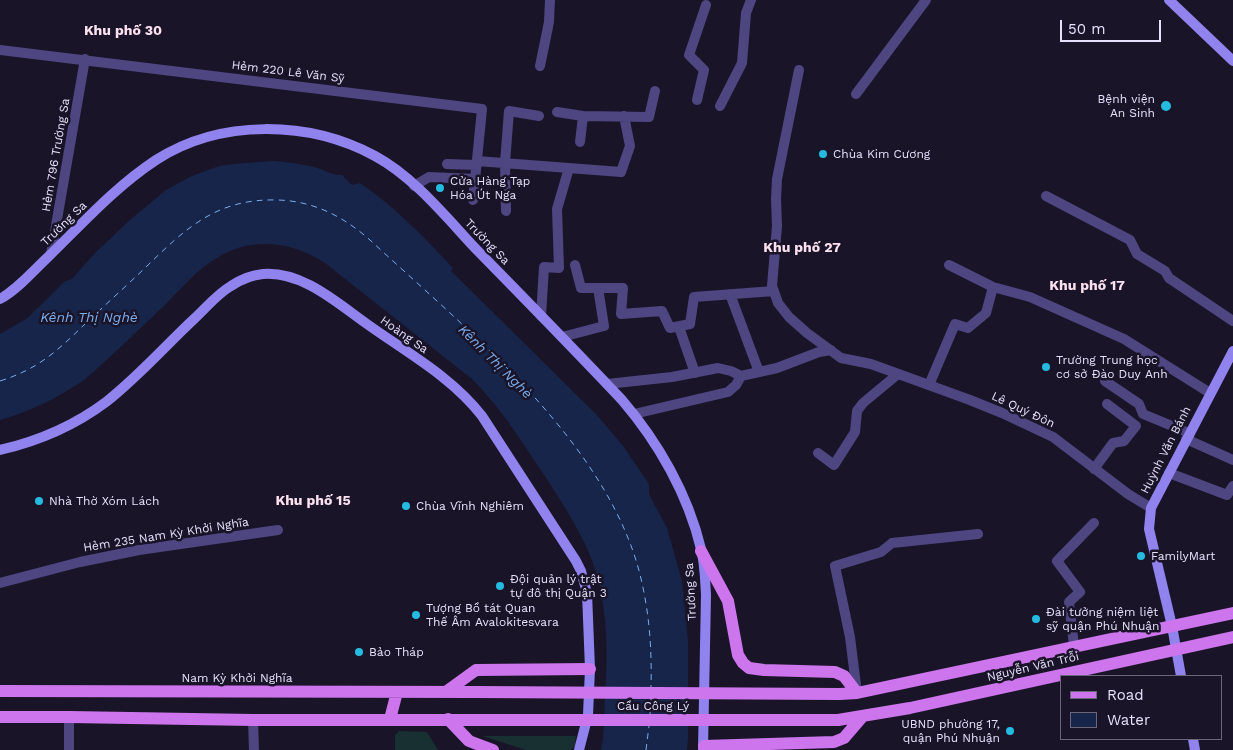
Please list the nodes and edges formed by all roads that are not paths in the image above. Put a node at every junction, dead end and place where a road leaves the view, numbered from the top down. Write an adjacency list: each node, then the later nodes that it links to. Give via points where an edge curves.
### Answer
1 (550, 0): 9 (street)
2 (751, 0): 14 (street, via 746,13 742,63)
3 (926, 0): 12 (street)
4 (1173, 2): 8 (street)
5 (706, 5): 13 (street, via 689,54 704,70)
6 (0, 50): 7 (street, Hẻm 220 Lê Văn Sỹ)
7 (86, 59): 20 (street, Hẻm 220 Lê Văn Sỹ, via 482,109); 29 (street, Hẻm 796 Trường Sa)
8 (1233, 61)
9 (540, 66)
10 (799, 70): 34 (street, via 777,178)
11 (655, 91): 18 (street, via 649,116)
12 (856, 94)
13 (697, 100)
14 (720, 106)
15 (557, 112): 17 (street)
16 (539, 116): 21 (street, via 509,110)
17 (583, 116): 18 (street); 19 (street)
18 (624, 116): 23 (street, via 630,146 621,172)
19 (580, 142)
20 (476, 163): 21 (street); 22 (street); 24 (street, Hẻm 220 Lê Văn Sỹ)
21 (505, 163): 23 (street); 28 (street)
22 (447, 164)
23 (569, 168): 37 (street, via 557,209 559,268 544,267)
24 (475, 179): 25 (street, via 429,178); 27 (street, Hẻm 220 Lê Văn Sỹ)
25 (414, 186): 29 (street, Trường Sa, via 376,157 325,137 277,130 221,133 174,150 142,170); 37 (street, Trường Sa)
26 (1046, 196): 38 (street, via 1130,240 1137,254)
27 (473, 200)
28 (506, 211)
29 (51, 254): 36 (street, Trường Sa)
30 (575, 265): 33 (street, via 581,288)
31 (949, 265): 32 (street)
32 (993, 287): 49 (street, via 986,313 968,328 955,324); 50 (street, via 1030,297 1124,339)
33 (598, 288): 39 (street, via 623,288 621,314 662,311 670,328); 40 (street, via 604,326)
34 (774, 291): 35 (street); 41 (street, Lê Quý Ðôn, via 778,303 789,317)
35 (730, 294): 39 (street, via 694,297 690,324); 43 (street)
36 (0, 299)
37 (541, 316): 40 (street, Trường Sa)
38 (1233, 321)
39 (678, 326): 44 (street)
40 (562, 337): 48 (street, Trường Sa)
41 (831, 350): 43 (street); 45 (street, Lê Quý Ðôn, via 841,358)
42 (1233, 351): 50 (street, Huỳnh Văn Bánh)
43 (759, 372): 46 (street)
44 (695, 373): 46 (street, via 718,368); 48 (street)
45 (898, 374): 49 (street, Lê Quý Ðôn); 55 (street, via 857,411 855,432 834,465)
46 (741, 376): 52 (street, via 728,392)
47 (1105, 381): 53 (street, via 1139,404 1143,414)
48 (607, 384): 52 (street, Trường Sa)
49 (929, 384): 57 (street, Lê Quý Ðôn, via 1053,437)
50 (1210, 393): 53 (street, Huỳnh Văn Bánh)
51 (1107, 404): 57 (street, via 1136,426 1124,441 1113,442)
52 (634, 414): 64 (street, Trường Sa, via 658,448 676,484)
53 (1188, 436): 56 (street); 58 (street, Huỳnh Văn Bánh)
54 (0, 450): 71 (street, Hoàng Sa, via 49,436 94,410 119,391 219,295 236,283 263,274 300,281 324,294 447,381 482,416 581,571 588,603)
55 (818, 453)
56 (1233, 460)
57 (1094, 469): 60 (street, Lê Quý Ðôn)
58 (1169, 473): 59 (street, via 1227,496); 60 (street, Huỳnh Văn Bánh)
59 (1233, 486)
60 (1151, 508): 67 (street, Huỳnh Văn Bánh, via 1149,529)
61 (1094, 523): 69 (street, via 1057,562 1080,592 1069,602)
62 (278, 530): 65 (street, Hẻm 235 Nam Kỳ Khởi Nghĩa, via 131,552)
63 (978, 534): 77 (street, via 892,543 881,552 835,566)
64 (702, 551): 77 (main road, via 728,601 738,655 743,664 764,670 835,672 844,676); 87 (street, Trường Sa, via 706,595)
65 (0, 583)
66 (1233, 613): 67 (main road, Nguyễn Văn Trỗi)
67 (1172, 626): 69 (main road, Nguyễn Văn Trỗi); 70 (street, Huỳnh Văn Bánh)
68 (1233, 637): 70 (main road, Nguyễn Văn Trỗi)
69 (1074, 646): 77 (main road, Nguyễn Văn Trỗi)
70 (1176, 649): 72 (street); 81 (main road, Nguyễn Văn Trỗi)
71 (590, 669): 73 (main road, via 476,670); 92 (street, Hoàng Sa, via 588,715)
72 (1181, 675)
73 (447, 691): 75 (main road, Nam Kỳ Khởi Nghĩa); 76 (main road, Nam Kỳ Khởi Nghĩa)
74 (0, 692): 75 (main road, Nam Kỳ Khởi Nghĩa)
75 (397, 692): 82 (main road)
76 (475, 692): 78 (main road, Cầu Công Lý, bridge)
77 (857, 693): 78 (main road, Nguyễn Văn Trỗi)
78 (840, 694)
79 (0, 717): 80 (main road)
80 (69, 717): 84 (main road); 89 (street)
81 (862, 717): 85 (main road, Nguyễn Văn Trỗi); 86 (main road, via 839,741)
82 (390, 719): 83 (main road); 84 (main road)
83 (448, 719): 85 (main road, Cầu Công Lý, bridge); 91 (main road, via 469,741)
84 (254, 720): 90 (street)
85 (838, 720)
86 (778, 747): 88 (main road)
87 (703, 748): 88 (main road)
88 (722, 748)
89 (69, 750)
90 (254, 750)
91 (493, 750)
92 (579, 750)

